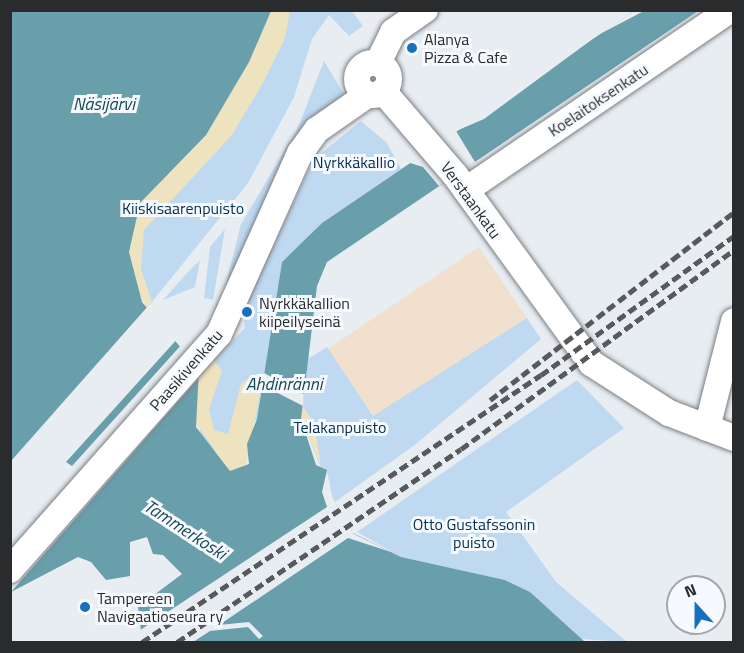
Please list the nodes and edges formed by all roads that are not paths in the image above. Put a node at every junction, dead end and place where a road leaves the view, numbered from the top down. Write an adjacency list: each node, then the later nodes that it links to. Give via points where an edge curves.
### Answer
1 (425, 10): 3 (street, via 393,32 378,63 389,76)
2 (730, 10): 4 (street, Koelaitoksenkatu)
3 (375, 93): 4 (street, Verstaankatu, via 432,148); 8 (street, Paasikivenkatu, via 317,130 300,153 219,334)
4 (460, 183): 6 (street, Verstaankatu, via 554,312 573,322 647,399)
5 (734, 321): 6 (street)
6 (707, 428): 7 (street, Verstaankatu)
7 (734, 438)
8 (10, 570)

